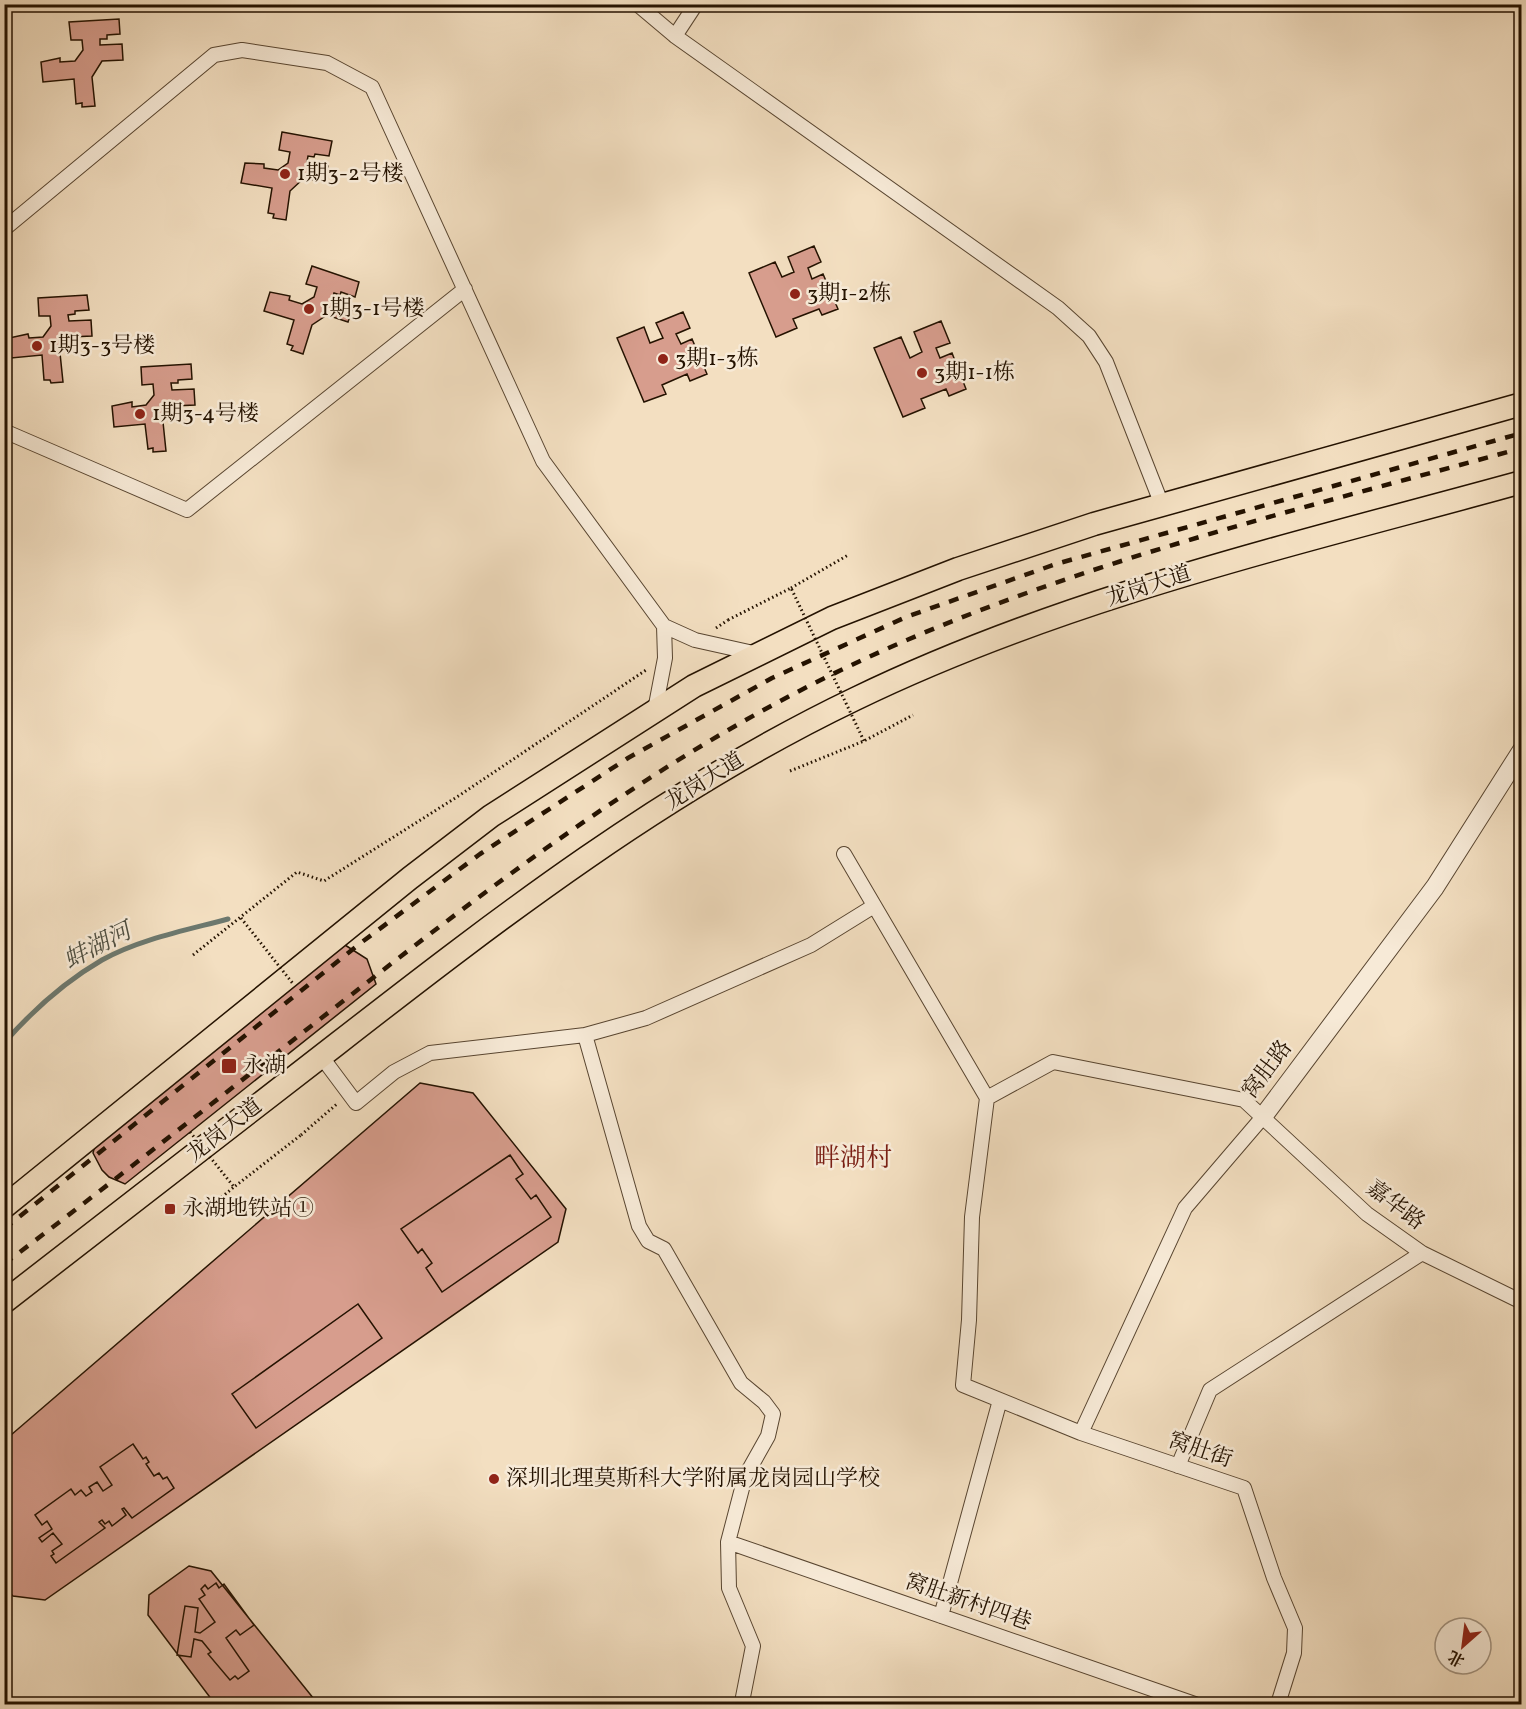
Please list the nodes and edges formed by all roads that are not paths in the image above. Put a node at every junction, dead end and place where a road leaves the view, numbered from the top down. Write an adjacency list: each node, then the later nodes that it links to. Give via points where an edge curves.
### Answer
1 (637, 4): 3 (street)
2 (696, 4): 3 (street)
3 (675, 36): 9 (street, via 1058,308 1089,336 1106,362)
4 (4, 229): 5 (street, via 214,55 242,50 327,63 372,87)
5 (465, 289): 7 (street, via 187,510); 10 (street, via 543,461)
6 (1521, 404): 9 (highway)
7 (4, 431)
8 (1521, 482): 17 (highway, 龙岗大道, via 1184,575 1059,616 857,697 695,785 477,935)
9 (1162, 505): 11 (highway, via 958,569 832,618)
10 (664, 626): 11 (street, via 695,640); 12 (street, via 665,658)
11 (758, 654): 12 (highway)
12 (655, 710): 20 (highway, via 491,816 428,864)
13 (1521, 750): 19 (street, 窝肚路, via 1435,887)
14 (844, 854): 15 (street)
15 (874, 906): 16 (street, via 811,945 646,1018); 18 (street)
16 (585, 1035): 17 (street, via 430,1053 394,1072 356,1103); 27 (street, via 639,1226 648,1241 664,1249 741,1383 773,1414 768,1436 745,1477)
17 (321, 1056): 22 (highway, 龙岗大道)
18 (987, 1098): 19 (street, 嘉华路, via 1053,1062 1244,1100); 24 (street, 窝肚街, via 972,1216 963,1385)
19 (1262, 1118): 21 (street, 嘉华路, via 1367,1214); 25 (street, 窝肚路, via 1185,1208)
20 (4, 1207)
21 (1422, 1253): 23 (street, 嘉华路); 26 (street, via 1210,1390)
22 (4, 1302)
23 (1521, 1302)
24 (1000, 1400): 25 (street, 窝肚街); 28 (street)
25 (1081, 1433): 26 (street, 窝肚街)
26 (1178, 1466): 31 (street, 窝肚街, via 1245,1488 1295,1628 1294,1653)
27 (728, 1542): 28 (street, 窝肚新村四巷); 29 (street, via 729,1588 753,1646)
28 (940, 1616): 30 (street, 窝肚新村四巷)
29 (742, 1702)
30 (1195, 1704)
31 (1278, 1704)

